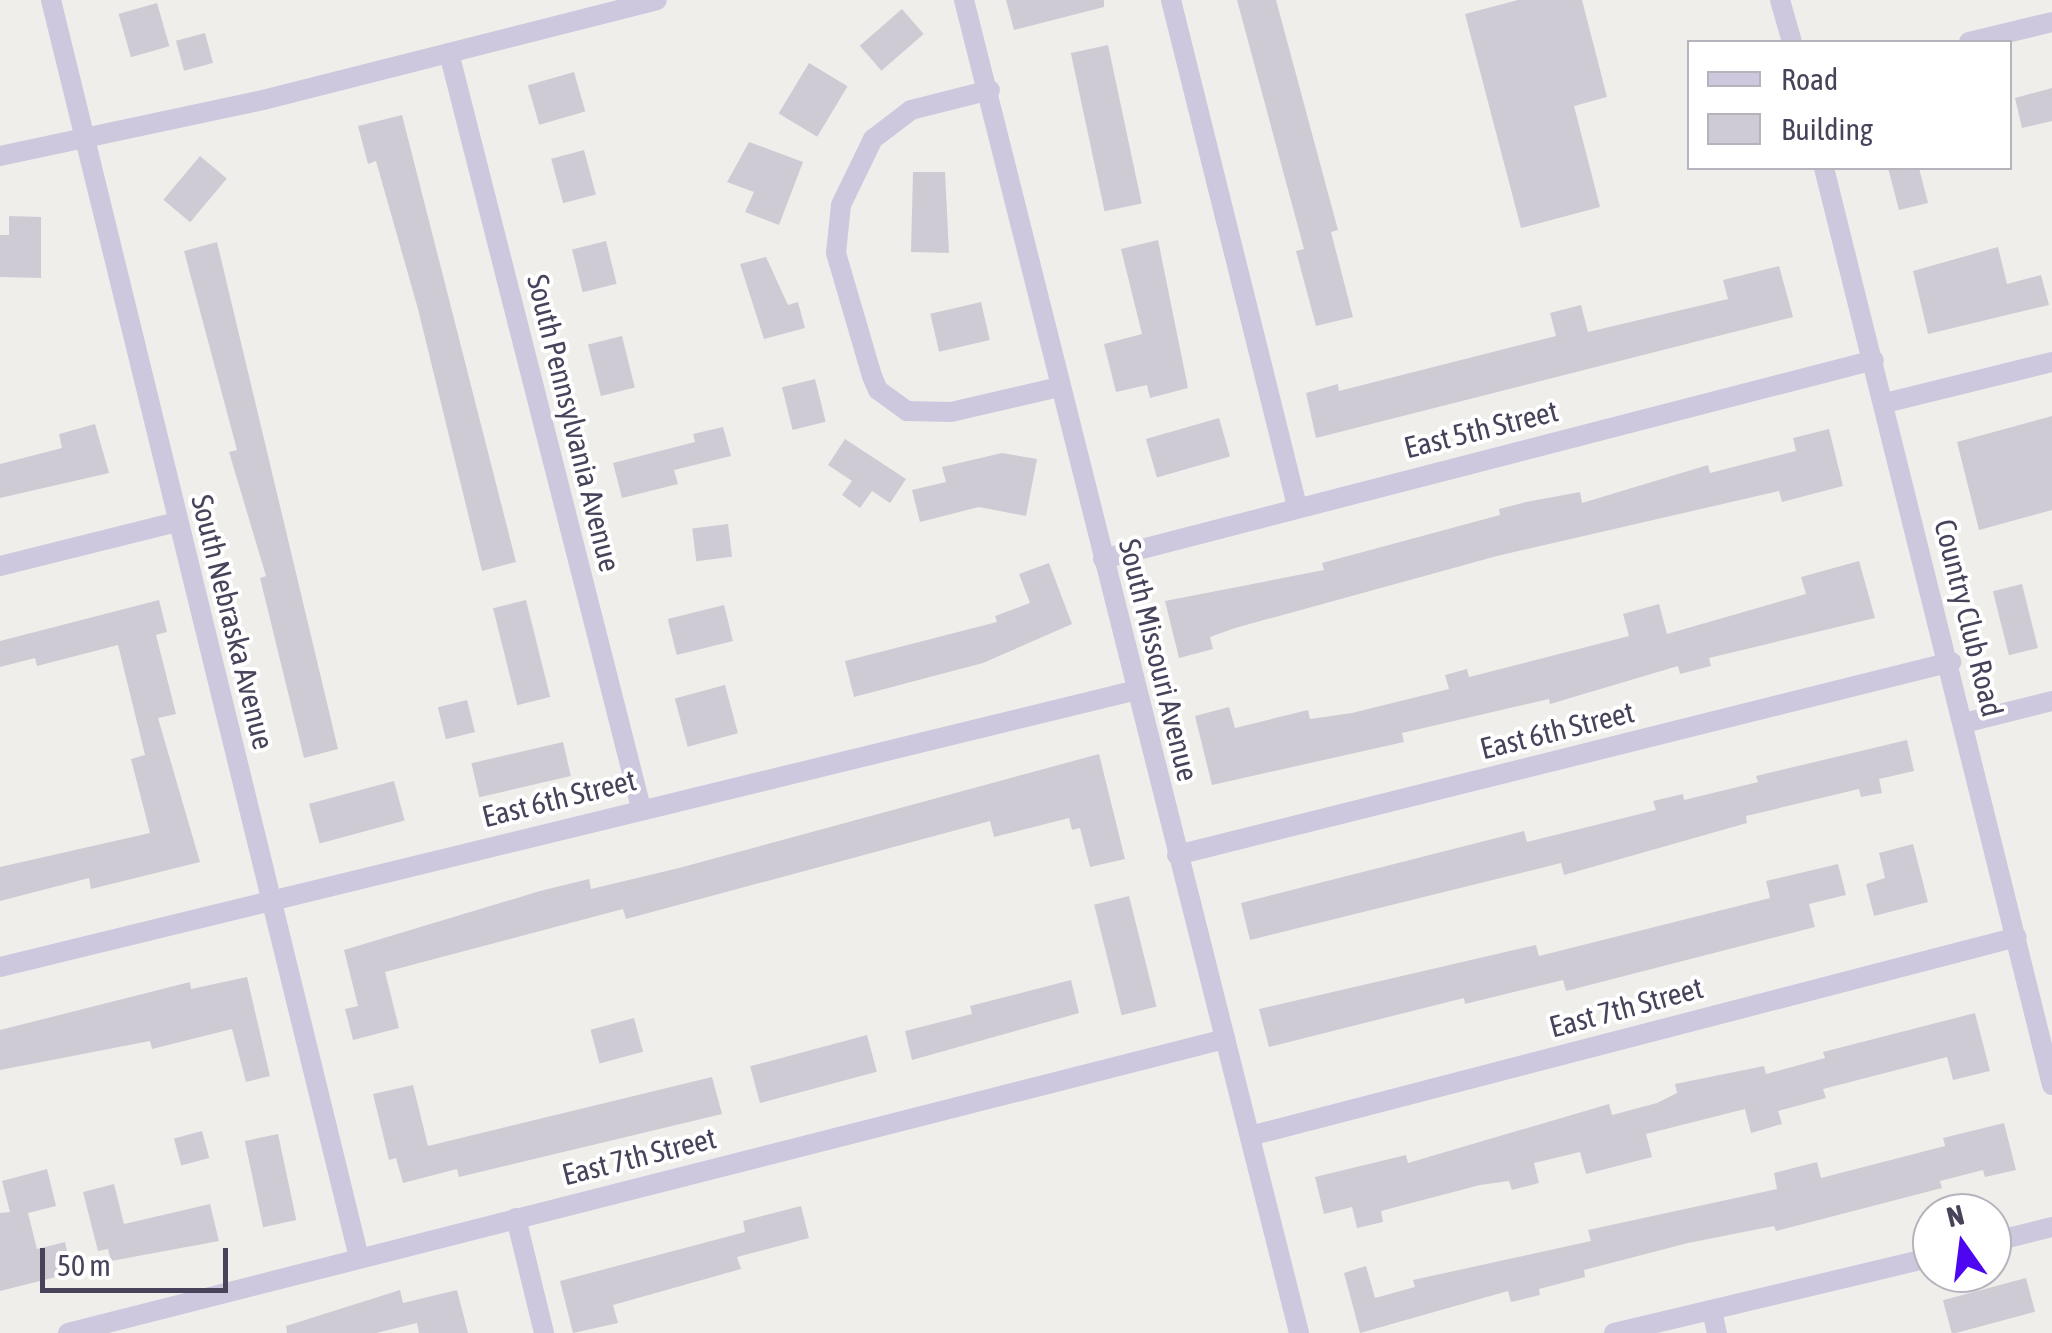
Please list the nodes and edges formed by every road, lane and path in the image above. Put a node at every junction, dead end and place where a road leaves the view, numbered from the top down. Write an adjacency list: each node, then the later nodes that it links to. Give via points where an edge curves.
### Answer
1 (51, 0): 13 (street, South Nebraska Avenue)
2 (558, 0): 8 (street)
3 (657, 0): 8 (street)
4 (964, 0): 12 (street, South Missouri Avenue)
5 (1172, 0): 20 (street)
6 (1780, 0): 9 (street)
7 (2052, 22): 10 (street)
8 (552, 24): 11 (street)
9 (1791, 40)
10 (1977, 40)
11 (449, 52): 13 (street); 28 (street, South Pennsylvania Avenue)
12 (990, 90): 18 (street, South Missouri Avenue); 18 (street, via 911,110 873,139 840,205 836,253 878,390 907,411 952,412)
13 (87, 137): 14 (street); 21 (street, South Nebraska Avenue)
14 (0, 156)
15 (1825, 170): 16 (street, Country Club Road)
16 (1874, 360): 19 (street, Country Club Road); 20 (street, East 5th Street)
17 (2052, 362): 19 (street)
18 (1059, 387): 22 (street, South Missouri Avenue)
19 (1885, 403): 24 (street, Country Club Road)
20 (1298, 506): 22 (street, East 5th Street)
21 (176, 522): 23 (street); 30 (street, South Nebraska Avenue)
22 (1103, 559): 25 (street, South Missouri Avenue)
23 (0, 566)
24 (1951, 662): 27 (street, Country Club Road); 29 (street, East 6th Street)
25 (1133, 691): 28 (street, East 6th Street); 29 (street, South Missouri Avenue)
26 (2052, 701): 27 (street)
27 (1964, 722): 31 (street, Country Club Road)
28 (640, 808): 30 (street, East 6th Street)
29 (1177, 856): 33 (street, South Missouri Avenue)
30 (275, 900): 32 (street, East 6th Street); 40 (street, South Nebraska Avenue)
31 (2018, 937): 34 (street, Country Club Road); 36 (street, East 7th Street)
32 (0, 968)
33 (1225, 1040): 36 (street, South Missouri Avenue); 37 (street, East 7th Street)
34 (2048, 1050): 35 (street, Country Club Road)
35 (2052, 1085)
36 (1250, 1136): 45 (street, South Missouri Avenue)
37 (516, 1218): 40 (street, East 7th Street); 44 (street)
38 (2052, 1227): 39 (street)
39 (2012, 1237)
40 (359, 1258): 43 (street, East 7th Street)
41 (1912, 1263): 42 (street)
42 (1712, 1310): 46 (street); 47 (street)
43 (68, 1333)
44 (544, 1333)
45 (1299, 1333)
46 (1614, 1333)
47 (1717, 1333)

